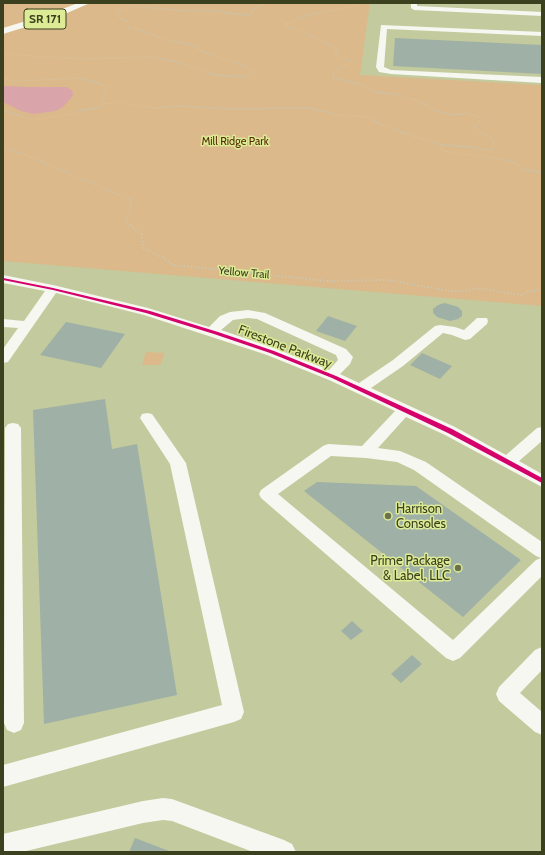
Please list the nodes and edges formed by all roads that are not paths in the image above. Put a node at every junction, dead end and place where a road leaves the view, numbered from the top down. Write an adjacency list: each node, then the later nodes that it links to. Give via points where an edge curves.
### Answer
1 (86, 3): 4 (main road, SR 171, via 49,18)
2 (414, 3): 3 (street, via 414,8)
3 (542, 14)
4 (3, 31)
5 (542, 34): 6 (street, via 384,27 380,67 391,72)
6 (542, 80)
7 (3, 279): 8 (street, Firestone Parkway)
8 (53, 288): 11 (street); 12 (street, Firestone Parkway)
9 (482, 321): 15 (street, via 466,336 455,331 440,330)
10 (3, 323): 11 (street)
11 (26, 326): 13 (street)
12 (212, 331): 14 (street, Firestone Parkway); 14 (street, via 230,316 260,316 341,352 346,358 345,361)
13 (3, 359)
14 (331, 376): 15 (street, Firestone Parkway)
15 (360, 389): 16 (street, Firestone Parkway)
16 (405, 409): 20 (street); 21 (street, Firestone Parkway)
17 (147, 418): 29 (street, via 178,463 234,712)
18 (13, 428): 23 (street)
19 (542, 432): 21 (street)
20 (366, 452): 24 (street, via 400,457 420,466); 25 (street, via 328,450 267,494 453,652)
21 (508, 462): 22 (street, Firestone Parkway)
22 (542, 481)
23 (8, 551): 27 (street)
24 (542, 551)
25 (542, 565)
26 (542, 656): 28 (street, via 506,694)
27 (14, 723)
28 (542, 725)
29 (3, 776)
30 (3, 845): 31 (street, via 163,809 172,810)
31 (284, 852)

